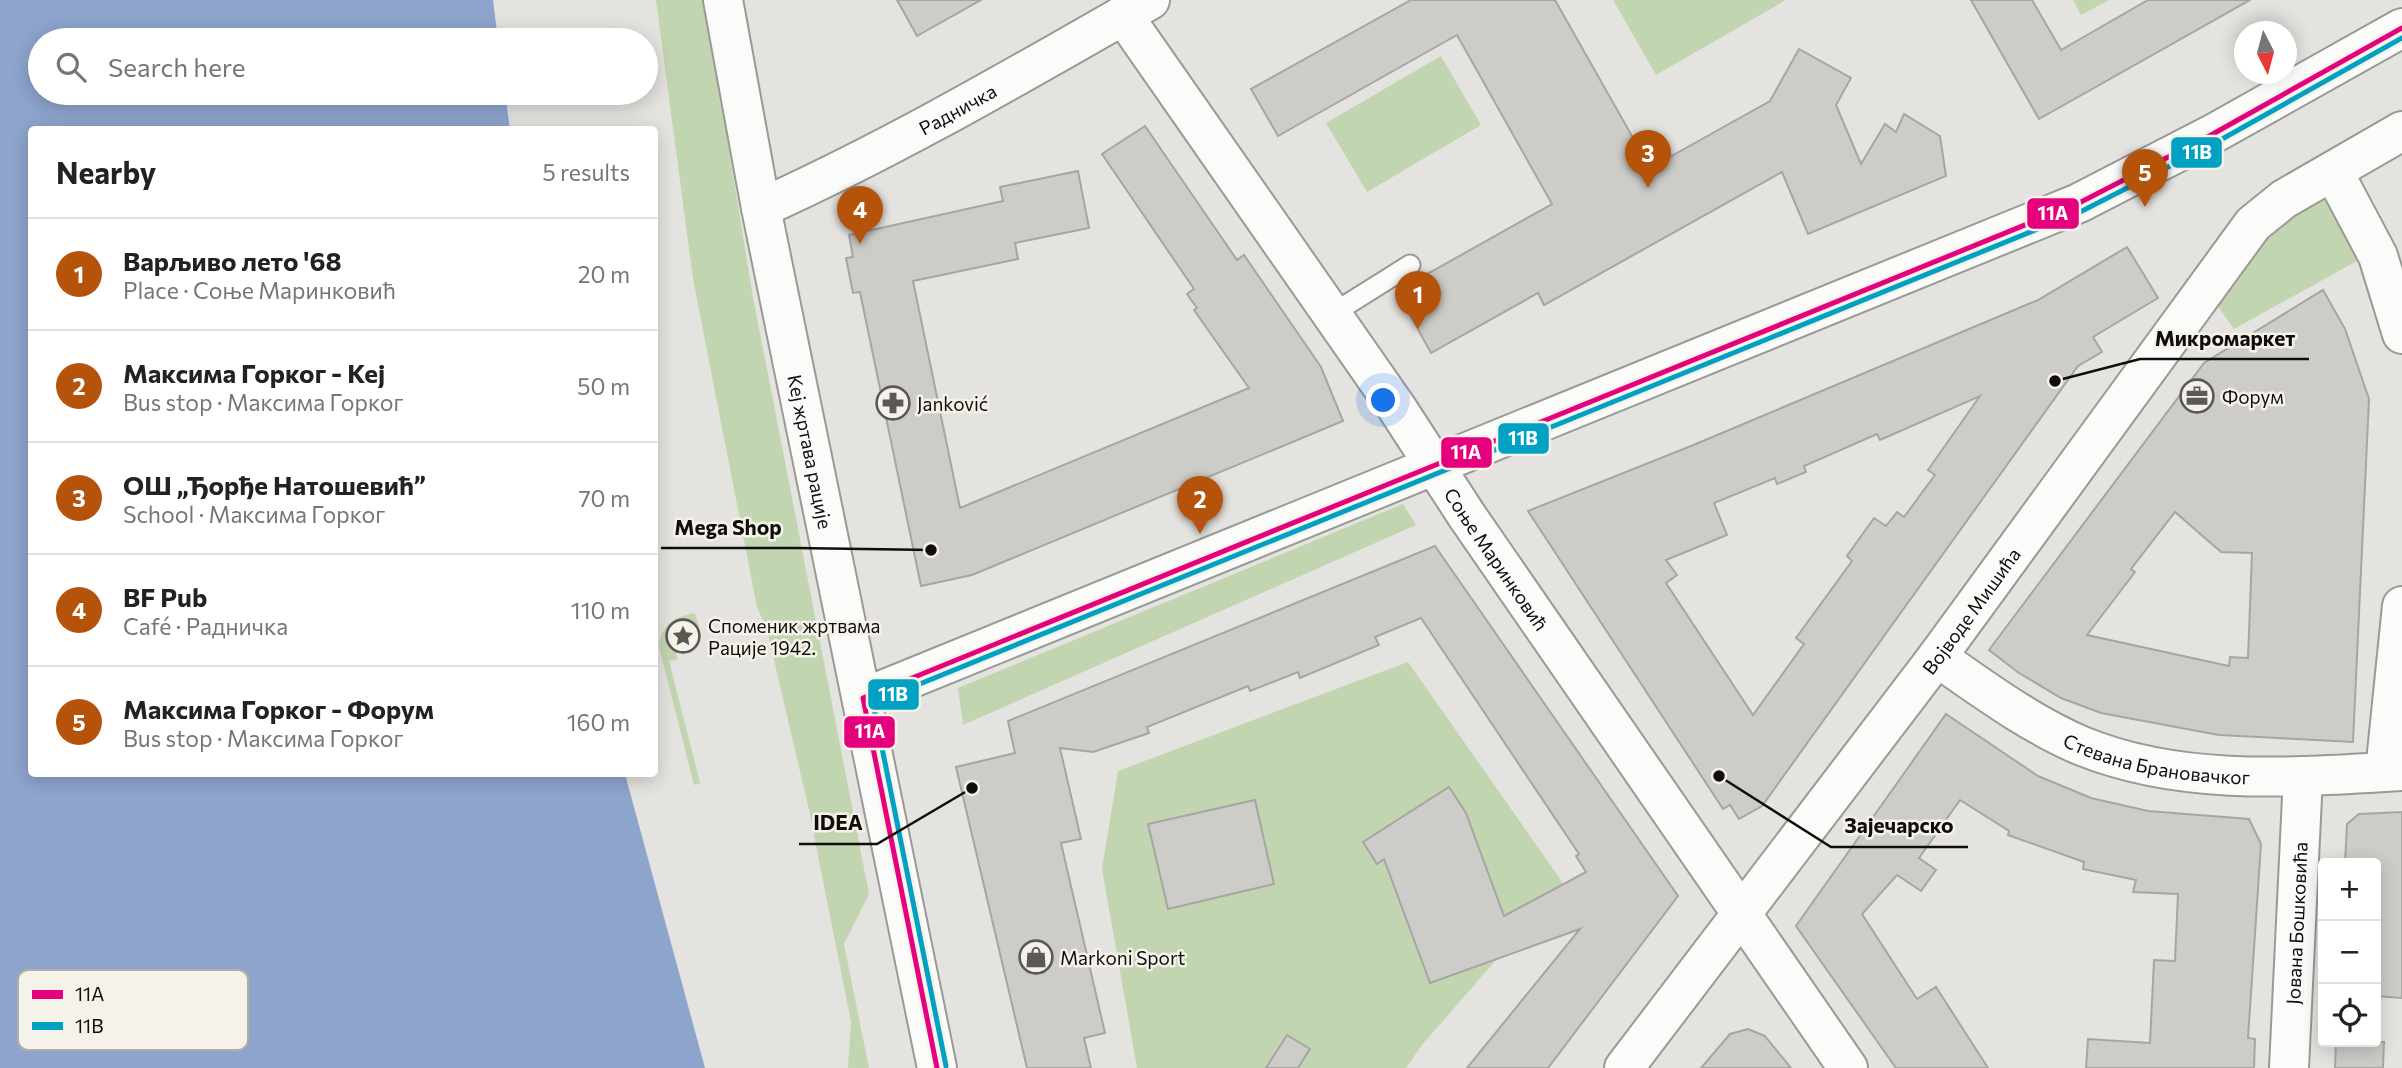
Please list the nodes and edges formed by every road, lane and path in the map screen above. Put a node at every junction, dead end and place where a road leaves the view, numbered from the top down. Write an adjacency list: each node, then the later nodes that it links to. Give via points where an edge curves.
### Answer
1 (721, 1): 6 (street, Кеј жртава рације)
2 (1136, 8): 6 (street, Радничка, via 899,143); 8 (street, Соње Маринковић)
3 (2402, 28): 10 (street, via 2079,203)
4 (2402, 131): 5 (street, Војводе Мишића)
5 (2333, 171): 9 (street, via 2378,256); 12 (street, Војводе Мишића, via 2284,199 2253,224)
6 (761, 208): 13 (street, Кеј жртава рације)
7 (1410, 265): 8 (lane)
8 (1332, 314): 10 (street, Соње Маринковић)
9 (2402, 334)
10 (1435, 466): 13 (street); 16 (street, Соње Маринковић)
11 (2402, 606): 14 (street)
12 (1937, 657): 15 (street, Стевана Брановачког, via 2018,712 2118,759 2232,776); 16 (street, Војводе Мишића)
13 (863, 698): 17 (street, Кеј жртава рације)
14 (2393, 771): 15 (street, Стевана Брановачког)
15 (2303, 776): 20 (street, Јована Бошковића)
16 (1742, 915): 18 (street, Војводе Мишића); 19 (street, Соње Маринковић)
17 (937, 1068)
18 (1624, 1068)
19 (1848, 1068)
20 (2289, 1068)

